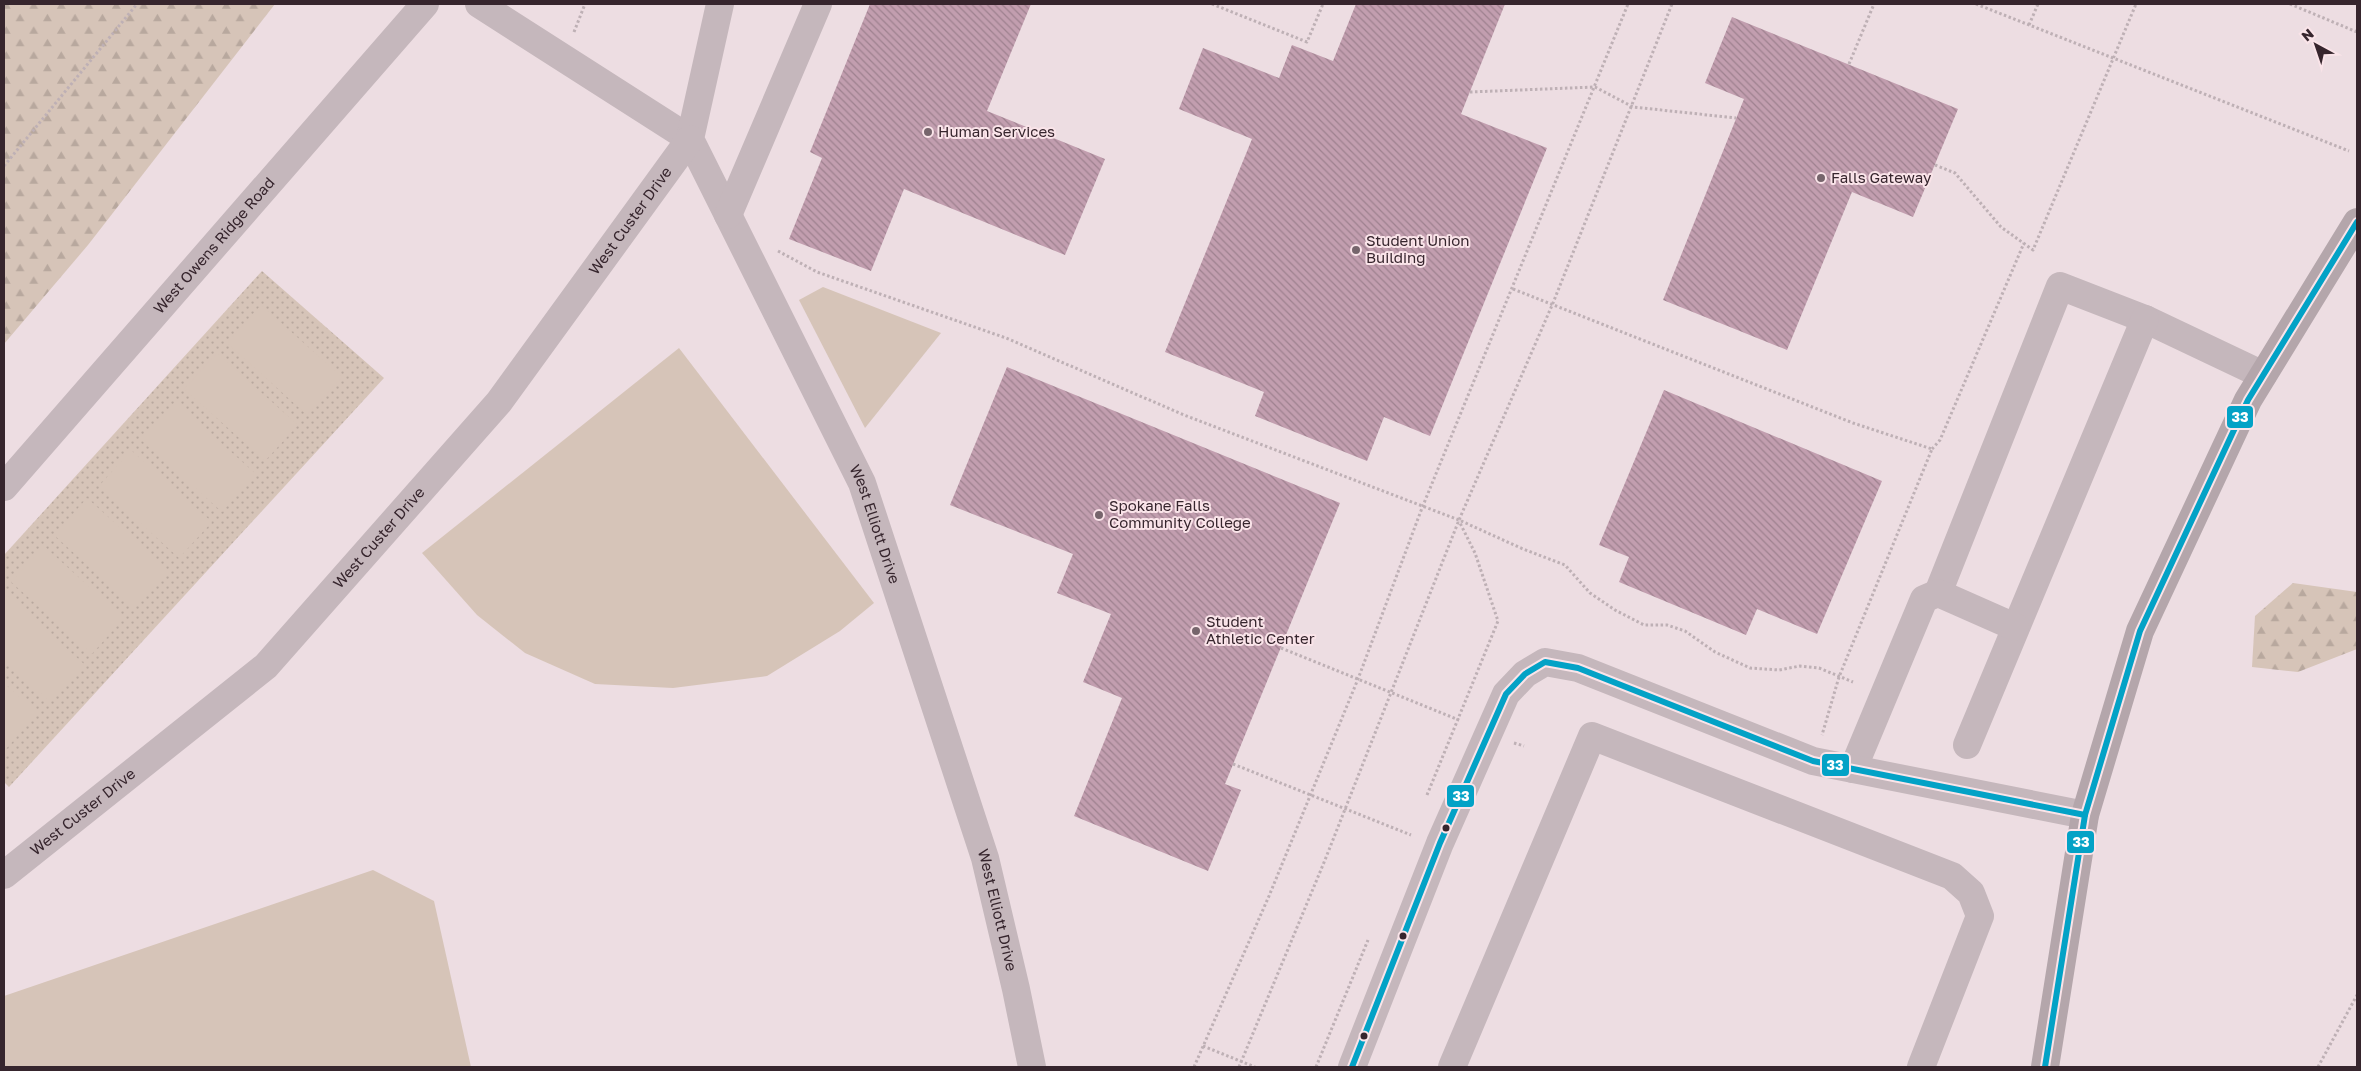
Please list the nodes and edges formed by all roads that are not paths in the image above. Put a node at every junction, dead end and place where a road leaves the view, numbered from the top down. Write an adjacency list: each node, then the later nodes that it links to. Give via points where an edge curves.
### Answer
1 (425, 4): 10 (street, West Owens Ridge Road)
2 (479, 4): 5 (street)
3 (720, 4): 5 (street)
4 (818, 4): 6 (street)
5 (690, 139): 6 (street, West Elliott Drive); 16 (street, West Custer Drive, via 499,402 266,666)
6 (728, 216): 17 (street, West Elliott Drive, via 862,483 985,858)
7 (2357, 222): 9 (main road)
8 (2145, 320): 9 (street); 11 (street, via 2060,286); 12 (street)
9 (2263, 375): 15 (main road, via 2248,400 2140,631)
10 (4, 487)
11 (1938, 593): 12 (street); 14 (street, via 1924,598)
12 (2015, 626): 13 (street)
13 (1967, 745)
14 (1853, 769): 15 (street); 18 (street, via 1813,761 1578,668 1545,662 1525,674 1506,694)
15 (2085, 815): 21 (main road)
16 (4, 875)
17 (1032, 1067)
18 (1352, 1067)
19 (1452, 1067): 20 (street, via 1592,736 1952,876 1972,892 1980,916)
20 (1922, 1067)
21 (2045, 1067)

